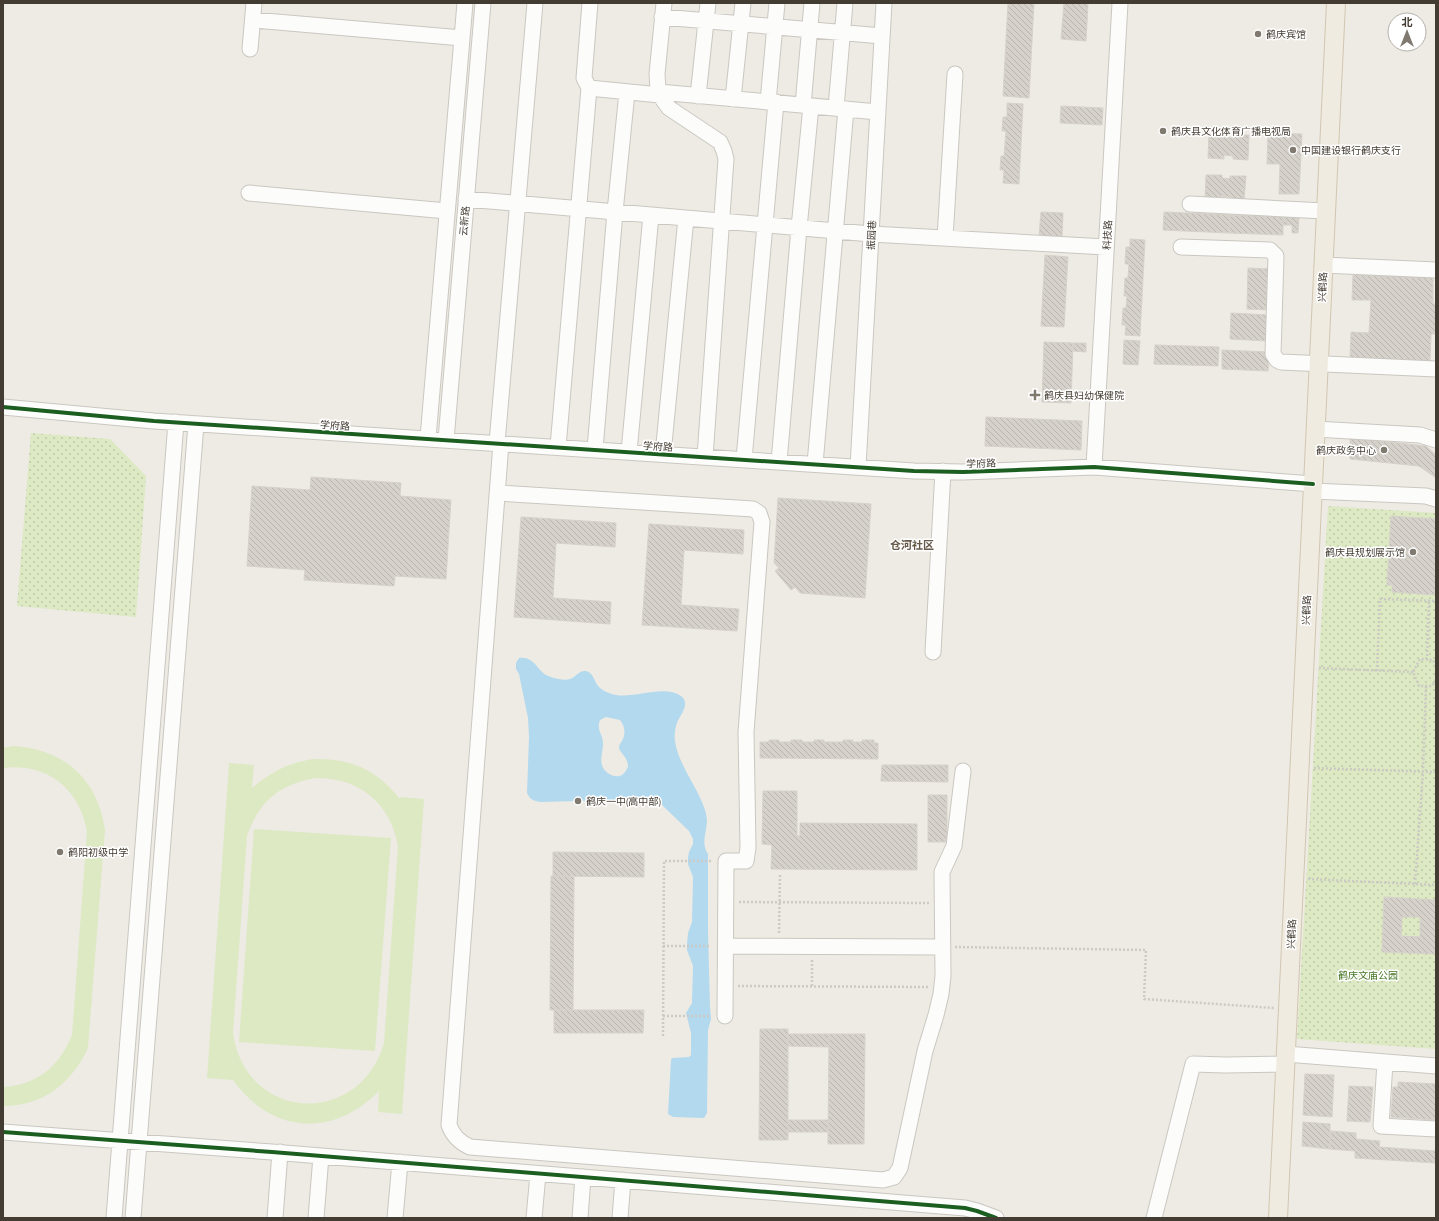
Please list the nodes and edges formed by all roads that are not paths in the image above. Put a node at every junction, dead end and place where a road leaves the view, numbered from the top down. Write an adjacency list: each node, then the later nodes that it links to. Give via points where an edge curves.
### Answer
1 (254, 3): 15 (street)
2 (465, 3): 22 (street, 云新路)
3 (483, 3): 35 (street, 云新路)
4 (535, 3): 36 (street)
5 (590, 3): 25 (street, via 584,78)
6 (708, 3): 16 (street)
7 (743, 3): 17 (street)
8 (777, 3): 18 (street)
9 (812, 3): 19 (street)
10 (845, 3): 20 (street)
11 (884, 3): 21 (street, 振园巷)
12 (1120, 3): 50 (street, 科技路)
13 (1336, 3): 40 (main road, 兴鹤路)
14 (663, 10): 16 (street); 27 (street, via 656,74)
15 (253, 20): 22 (street); 23 (street)
16 (706, 20): 17 (street); 28 (street)
17 (741, 23): 18 (street); 29 (street)
18 (775, 26): 19 (street); 30 (street)
19 (810, 29): 20 (street); 31 (street)
20 (842, 32): 21 (street); 32 (street)
21 (882, 36): 33 (street, 振园巷)
22 (462, 38): 39 (street, 云新路)
23 (250, 49)
24 (955, 74): 49 (street)
25 (589, 88): 26 (street); 38 (street)
26 (627, 92): 27 (street); 41 (street)
27 (660, 94): 28 (street); 44 (street, via 669,108 720,142 722,146 726,159)
28 (698, 96): 29 (street)
29 (733, 99): 30 (street)
30 (772, 102): 31 (street); 45 (street)
31 (807, 105): 32 (street); 46 (street)
32 (841, 108): 33 (street); 47 (street)
33 (878, 112): 48 (street, 振园巷)
34 (249, 193): 39 (street)
35 (466, 200): 36 (street); 61 (street, 云新路)
36 (518, 204): 38 (street); 63 (street)
37 (1190, 204): 40 (street)
38 (579, 209): 41 (street); 64 (street)
39 (447, 211): 60 (street, 云新路)
40 (1325, 211): 52 (main road, 兴鹤路)
41 (615, 212): 42 (street); 65 (street)
42 (651, 215): 43 (street); 66 (street)
43 (686, 218): 44 (street); 67 (street)
44 (722, 222): 45 (street); 68 (street)
45 (765, 225): 46 (street); 69 (street)
46 (799, 228): 47 (street); 70 (street)
47 (835, 231): 48 (street); 71 (street)
48 (871, 234): 49 (street); 72 (street, 振园巷)
49 (945, 238): 50 (street)
50 (1106, 247): 73 (street, 科技路)
51 (1181, 247): 54 (street, via 1270,250 1276,256 1273,354 1281,362)
52 (1323, 265): 53 (street); 54 (main road, 兴鹤路)
53 (1436, 270)
54 (1318, 364): 55 (street); 59 (main road, 兴鹤路)
55 (1436, 369)
56 (3, 407): 57 (street, 学府路)
57 (176, 422): 58 (street, 学府路); 88 (street)
58 (196, 424): 60 (street, 学府路); 89 (street)
59 (1315, 429): 62 (street, via 1420,435); 75 (main road, 兴鹤路)
60 (428, 438): 61 (street, 学府路)
61 (446, 440): 63 (street, 学府路)
62 (1436, 440)
63 (499, 443): 64 (street, 学府路); 76 (street)
64 (558, 447): 65 (street, 学府路)
65 (595, 449): 66 (street, 学府路)
66 (629, 452): 67 (street, 学府路)
67 (663, 454): 68 (street, 学府路)
68 (705, 457): 69 (street, 学府路)
69 (744, 460): 70 (street, 学府路)
70 (779, 462): 71 (street, 学府路)
71 (815, 464): 72 (street, 学府路)
72 (858, 467): 74 (street, 学府路)
73 (1094, 467): 74 (street, 学府路); 75 (street, 学府路)
74 (943, 471): 78 (street)
75 (1312, 488): 77 (street, 学府路, via 1426,496); 83 (main road, 兴鹤路)
76 (498, 493): 80 (street, via 753,509 759,512 762,522 746,732 748,848 746,861 726,861 726,902); 81 (street, via 449,1125 458,1140 470,1147 888,1179 900,1168 925,1051 942,987)
77 (1436, 499)
78 (933, 652)
79 (963, 770): 81 (street, via 954,846 942,872)
80 (719, 946): 81 (street); 82 (street, via 726,985)
81 (943, 947)
82 (721, 1016)
83 (1286, 1059): 84 (street); 105 (street, via 1225,1065 1193,1064); 106 (main road, 兴鹤路)
84 (1385, 1062): 85 (street); 86 (street, via 1381,1126)
85 (1436, 1066)
86 (1436, 1129)
87 (3, 1132): 88 (street)
88 (120, 1140): 89 (street); 96 (street)
89 (139, 1142): 90 (street); 97 (street)
90 (280, 1152): 91 (street); 98 (street)
91 (321, 1156): 92 (street); 99 (street)
92 (400, 1162): 93 (street); 100 (street)
93 (538, 1174): 94 (street); 101 (street)
94 (583, 1177): 95 (street); 102 (street)
95 (623, 1180): 103 (street); 104 (street, via 965,1208)
96 (114, 1218)
97 (133, 1218)
98 (275, 1218)
99 (316, 1218)
100 (395, 1218)
101 (534, 1218)
102 (580, 1218)
103 (620, 1218)
104 (996, 1218)
105 (1154, 1218)
106 (1278, 1218)

